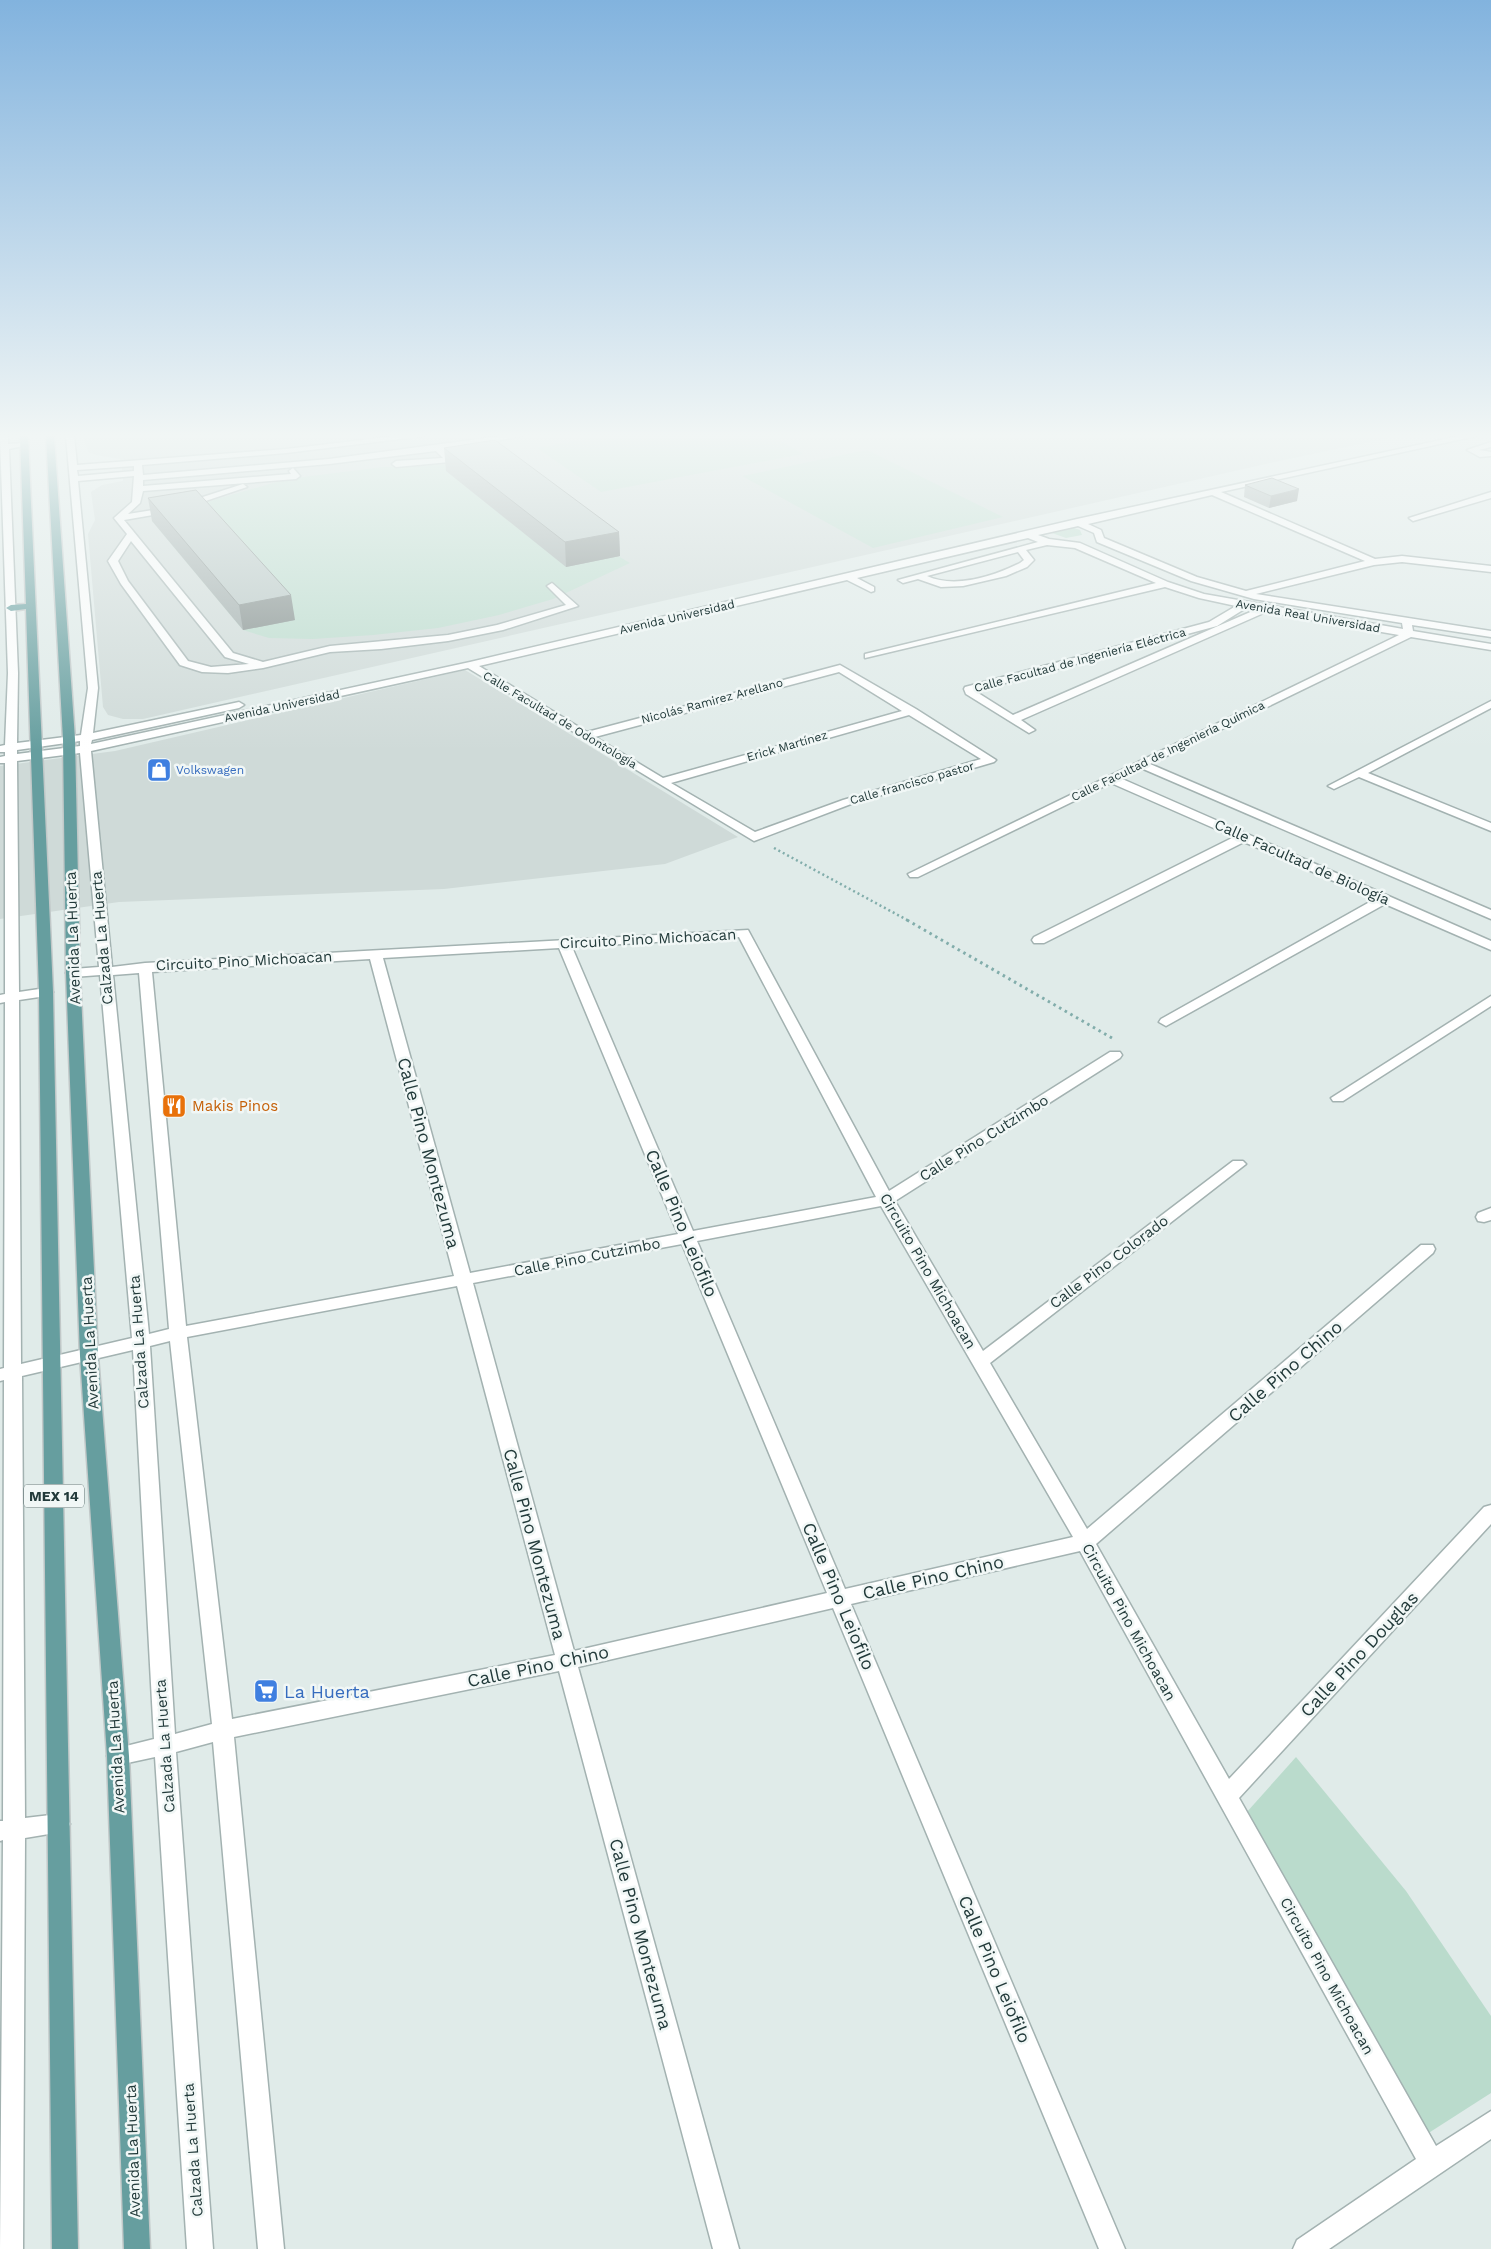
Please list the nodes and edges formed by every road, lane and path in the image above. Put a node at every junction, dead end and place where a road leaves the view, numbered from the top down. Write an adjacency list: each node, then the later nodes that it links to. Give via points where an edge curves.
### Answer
1 (7, 541): 27 (street)
2 (28, 541): 25 (main road, Avenida La Huerta / MEX 14)
3 (60, 541): 45 (main road, Avenida La Huerta / MEX 14)
4 (80, 541): 45 (street, Calzada La Huerta, via 93,688)
5 (127, 541): 36 (street, via 113,562 124,582 184,663 220,672)
6 (134, 541): 36 (street, via 229,655)
7 (962, 541): 45 (street, Avenida Universidad)
8 (1003, 541): 13 (street, Avenida Universidad)
9 (1102, 541): 23 (street, Avenida Real Universidad, via 1194,579)
10 (1326, 541): 14 (street)
11 (1047, 542): 12 (street); 20 (street, Avenida Real Universidad, via 1077,545)
12 (1020, 549): 15 (street); 17 (street, via 1028,560 1026,565 1014,571 946,585)
13 (950, 553): 15 (street); 18 (street, Avenida Universidad)
14 (1374, 562): 16 (street, via 1402,558); 23 (street)
15 (968, 563): 17 (street)
16 (1491, 569)
17 (918, 576): 19 (street)
18 (848, 577): 22 (street); 37 (street, Avenida Universidad)
19 (903, 580)
20 (1166, 584): 26 (street, Avenida Real Universidad); 35 (street)
21 (552, 586): 36 (street, via 574,606 465,635 330,649)
22 (871, 589)
23 (1244, 594): 24 (street, Avenida Real Universidad)
24 (1257, 597): 26 (street, Calle Facultad de Ingeniería Eléctrica); 29 (street, Avenida Real Universidad)
25 (30, 606): 27 (main road); 46 (main road, Avenida La Huerta / MEX 14)
26 (1244, 606): 28 (street, Avenida Real Universidad); 30 (street, Calle Facultad de Ingeniería Eléctrica)
27 (10, 608): 39 (street, via 13,673)
28 (1265, 609): 31 (street, Calle Facultad de Ingeniería Eléctrica); 32 (street, Avenida Real Universidad)
29 (1407, 620): 32 (street); 33 (street, Avenida Real Universidad)
30 (1213, 624): 31 (street); 42 (street, Calle Facultad de Ingeniería Eléctrica, via 969,689)
31 (1224, 628): 42 (street, Calle Facultad de Ingeniería Eléctrica)
32 (1408, 634): 34 (street, Avenida Real Universidad); 48 (street, Calle Facultad de Ingenierίa Quίmica)
33 (1491, 634)
34 (1491, 647)
35 (869, 656)
36 (262, 665)
37 (470, 665): 44 (street, Calle Facultad de Odontología); 45 (street, Avenida Universidad)
38 (840, 668): 41 (street, Calle francisco pastor); 44 (street, Nicolás Ramirez Arellano)
39 (6, 702): 47 (street)
40 (1491, 704): 49 (street)
41 (912, 712): 51 (street, Erick Martínez); 54 (street, Calle francisco pastor, via 990,760 847,802)
42 (1013, 719): 43 (street, Calle Facultad de Ingeniería Eléctrica)
43 (1029, 730)
44 (585, 736): 51 (street, Calle Facultad de Odontología)
45 (78, 744): 46 (street); 65 (street, Calzada La Huerta); 66 (main road, Avenida La Huerta / MEX 14)
46 (36, 750): 47 (street); 67 (main road, Avenida La Huerta / MEX 14)
47 (6, 754): 58 (street)
48 (1141, 764): 50 (street, Calle Facultad de Ingenierίa Quίmica); 59 (street, Calle Facultad de Biología)
49 (1358, 773): 52 (street); 53 (street)
50 (1112, 779): 55 (street, Calle Facultad de Biología); 56 (street, Calle Facultad de Ingenierίa Quίmica)
51 (662, 782): 54 (street, Calle Facultad de Odontología)
52 (1334, 786)
53 (1491, 827)
54 (754, 837): 71 (path, via 932,934 1125,1046)
55 (1244, 837): 57 (street, Calle Facultad de Biología); 60 (street)
56 (914, 874)
57 (1385, 899): 62 (street, Calle Facultad de Biología); 70 (street)
58 (6, 911): 68 (street)
59 (1491, 916)
60 (1039, 940)
61 (564, 943): 63 (street, Circuito Pino Michoacan); 74 (street, Circuito Pino Michoacan, via 743,933); 75 (street, Calle Pino Leiofilo)
62 (1491, 946)
63 (375, 954): 64 (street, Circuito Pino Michoacan); 77 (street, Calle Pino Montezuma)
64 (146, 967): 65 (street, Circuito Pino Michoacan); 78 (street)
65 (105, 970): 66 (street, Circuito Pino Michoacan); 79 (street, Calzada La Huerta)
66 (73, 973): 80 (main road, Avenida La Huerta / MEX 14)
67 (46, 992): 68 (street); 82 (main road, Avenida La Huerta / MEX 14)
68 (6, 998): 83 (street)
69 (1491, 1000): 72 (street)
70 (1166, 1022)
71 (1115, 1055): 74 (street, Calle Pino Cutzimbo)
72 (1338, 1098)
73 (1238, 1164): 81 (street, Calle Pino Colorado)
74 (886, 1200): 75 (street, Calle Pino Cutzimbo); 81 (street, Circuito Pino Michoacan)
75 (688, 1238): 77 (street, Calle Pino Cutzimbo); 86 (street, Calle Pino Leiofilo)
76 (1426, 1249): 85 (street, Calle Pino Chino)
77 (463, 1280): 78 (street, Calle Pino Cutzimbo); 87 (street, Calle Pino Montezuma)
78 (178, 1333): 79 (street, Calle Pino Cutzimbo); 88 (street)
79 (141, 1343): 80 (street, Calle Pino Cutzimbo); 89 (street, Calzada La Huerta)
80 (89, 1356): 82 (street, Calle Pino Cutzimbo); 90 (main road, Avenida La Huerta / MEX 14)
81 (981, 1361): 85 (street, Circuito Pino Michoacan)
82 (53, 1364): 83 (street, Calle Pino Cutzimbo); 92 (main road, Avenida La Huerta / MEX 14)
83 (7, 1374): 93 (street)
84 (1491, 1512): 91 (street, Calle Pino Douglas)
85 (1085, 1542): 86 (street, Calle Pino Chino); 91 (street, Circuito Pino Michoacan)
86 (840, 1598): 87 (street, Calle Pino Chino); 102 (street, Calle Pino Leiofilo)
87 (567, 1661): 88 (street, Calle Pino Chino); 101 (street, Calle Pino Montezuma)
88 (223, 1730): 89 (street, Calle Pino Chino); 100 (street)
89 (165, 1746): 90 (street, Calle Pino Chino); 99 (street, Calzada La Huerta)
90 (118, 1756): 98 (main road, Avenida La Huerta / MEX 14)
91 (1227, 1796): 95 (street, Circuito Pino Michoacan)
92 (59, 1824): 93 (street); 97 (main road, Avenida La Huerta / MEX 14)
93 (7, 1830): 96 (street)
94 (1491, 2124): 95 (street)
95 (1432, 2163): 103 (street)
96 (10, 2249)
97 (65, 2249)
98 (137, 2249)
99 (200, 2249)
100 (271, 2249)
101 (726, 2249)
102 (1112, 2249)
103 (1306, 2249)

